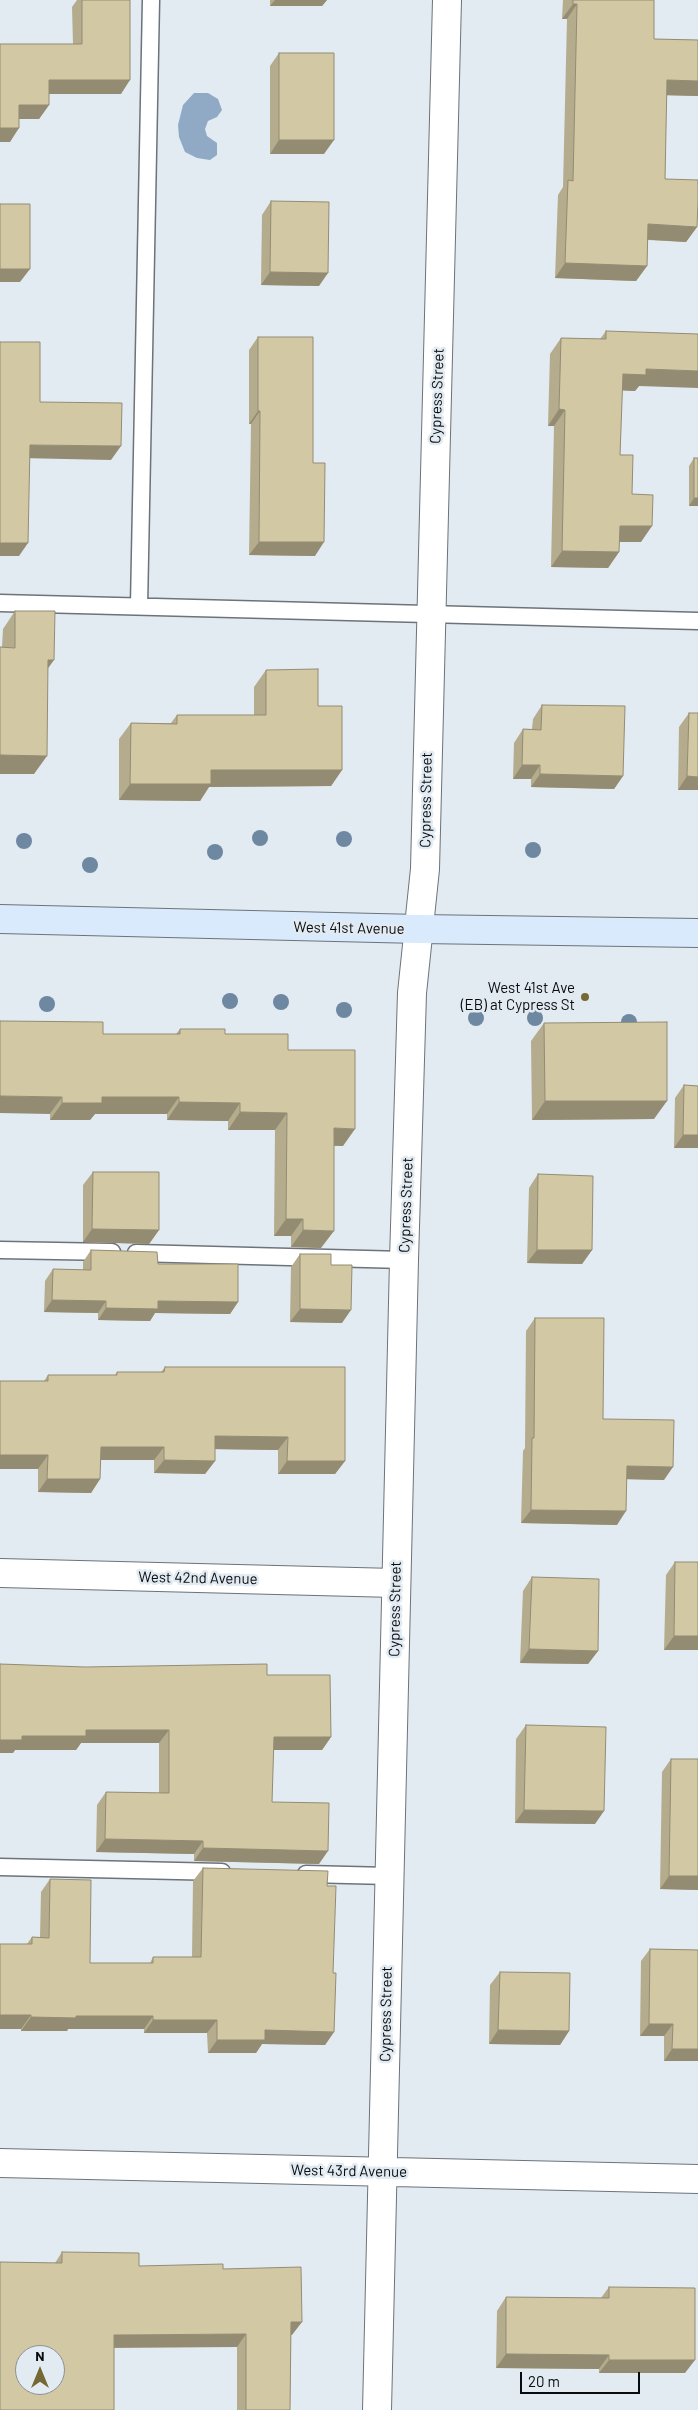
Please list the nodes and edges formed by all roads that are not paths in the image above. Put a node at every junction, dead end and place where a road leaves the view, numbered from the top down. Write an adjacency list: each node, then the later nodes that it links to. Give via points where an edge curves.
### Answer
1 (151, 0): 4 (lane)
2 (447, 0): 5 (street, Cypress Street)
3 (0, 603): 4 (lane)
4 (139, 606): 5 (lane)
5 (431, 614): 6 (lane); 8 (street, Cypress Street, via 425,869)
6 (698, 621)
7 (0, 919): 8 (main road, West 41st Avenue)
8 (419, 930): 9 (main road, West 41st Avenue); 11 (street, Cypress Street, via 412,993)
9 (698, 933)
10 (0, 1250): 11 (lane)
11 (404, 1260): 13 (street, Cypress Street)
12 (0, 1573): 13 (street, West 42nd Avenue)
13 (395, 1584): 17 (street, Cypress Street)
14 (0, 1867): 15 (lane)
15 (235, 1872)
16 (294, 1873): 17 (lane)
17 (389, 1876): 19 (street, Cypress Street)
18 (0, 2163): 19 (street, West 43rd Avenue)
19 (383, 2172): 20 (street, West 43rd Avenue); 21 (street, Cypress Street)
20 (698, 2179)
21 (378, 2410)

